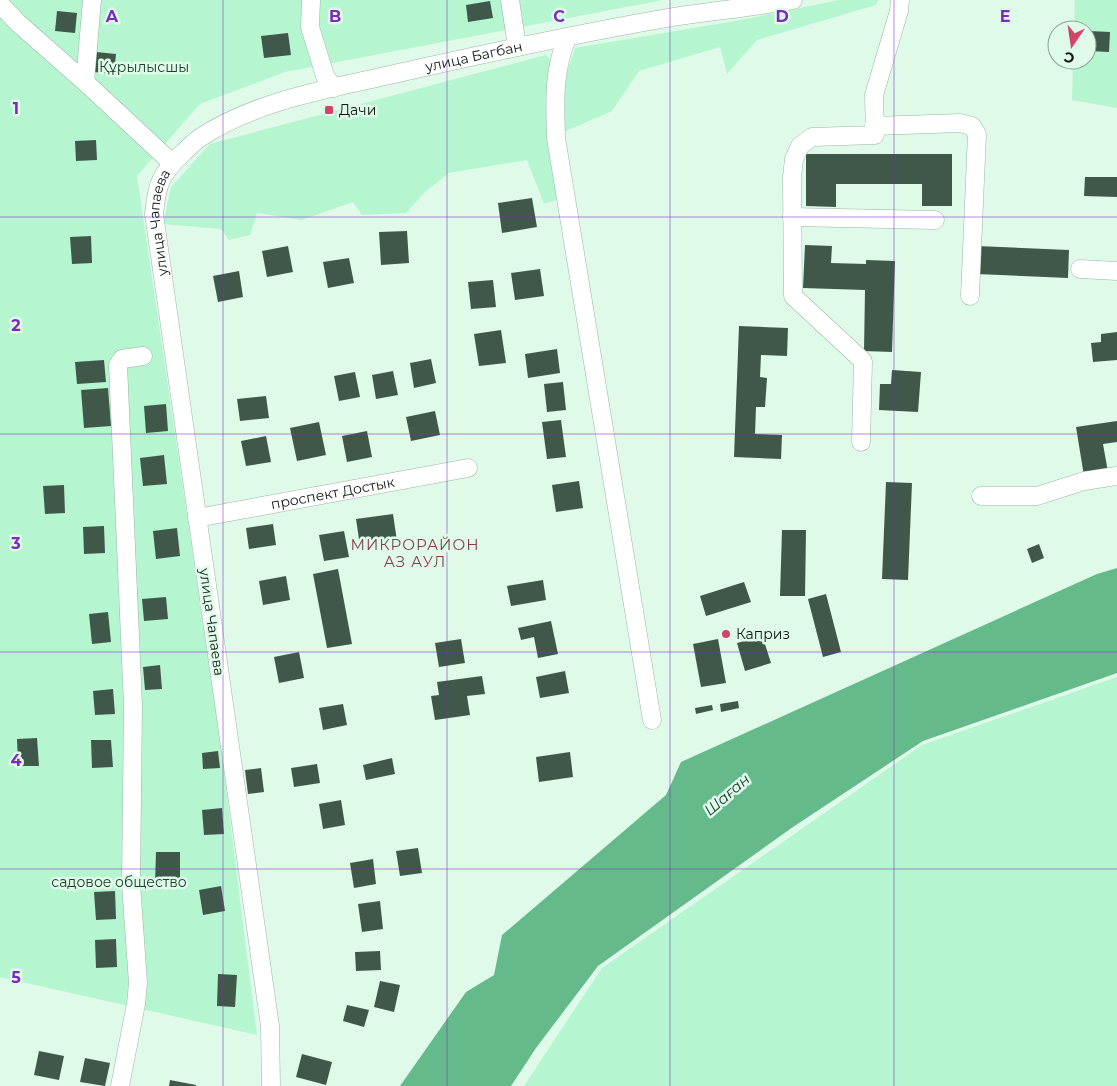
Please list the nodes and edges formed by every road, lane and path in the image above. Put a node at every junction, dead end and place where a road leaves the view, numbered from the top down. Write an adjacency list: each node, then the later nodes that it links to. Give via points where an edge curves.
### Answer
1 (92, 0): 10 (street)
2 (311, 0): 11 (street, via 310,27 325,76)
3 (510, 0): 9 (street)
4 (793, 0): 6 (street, улица Багбан)
5 (900, 0): 12 (street, via 874,95)
6 (770, 2): 8 (street, улица Багбан)
7 (0, 4): 10 (street)
8 (567, 38): 9 (street, улица Багбан); 25 (street, via 559,57 554,97 556,138)
9 (517, 47): 11 (street, улица Багбан)
10 (85, 82): 13 (street)
11 (334, 88): 13 (street, улица Багбан, via 237,117 200,137)
12 (874, 126): 14 (street, via 875,135 812,137 800,146 794,159); 18 (street, via 960,123 972,126 977,134)
13 (172, 163): 24 (street, улица Чапаева, via 161,177 154,214)
14 (792, 218): 15 (street); 20 (street, via 793,296 864,361)
15 (935, 220)
16 (1080, 269): 17 (street)
17 (1117, 271)
18 (970, 296)
19 (143, 356): 26 (street, via 122,359 118,365 134,705 131,884 138,983)
20 (860, 442)
21 (468, 468): 24 (street, проспект Достык)
22 (1117, 476): 23 (street, via 1084,481 1037,496)
23 (981, 496)
24 (197, 518): 27 (street, улица Чапаева, via 270,1026)
25 (652, 720)
26 (120, 1086)
27 (271, 1086)

